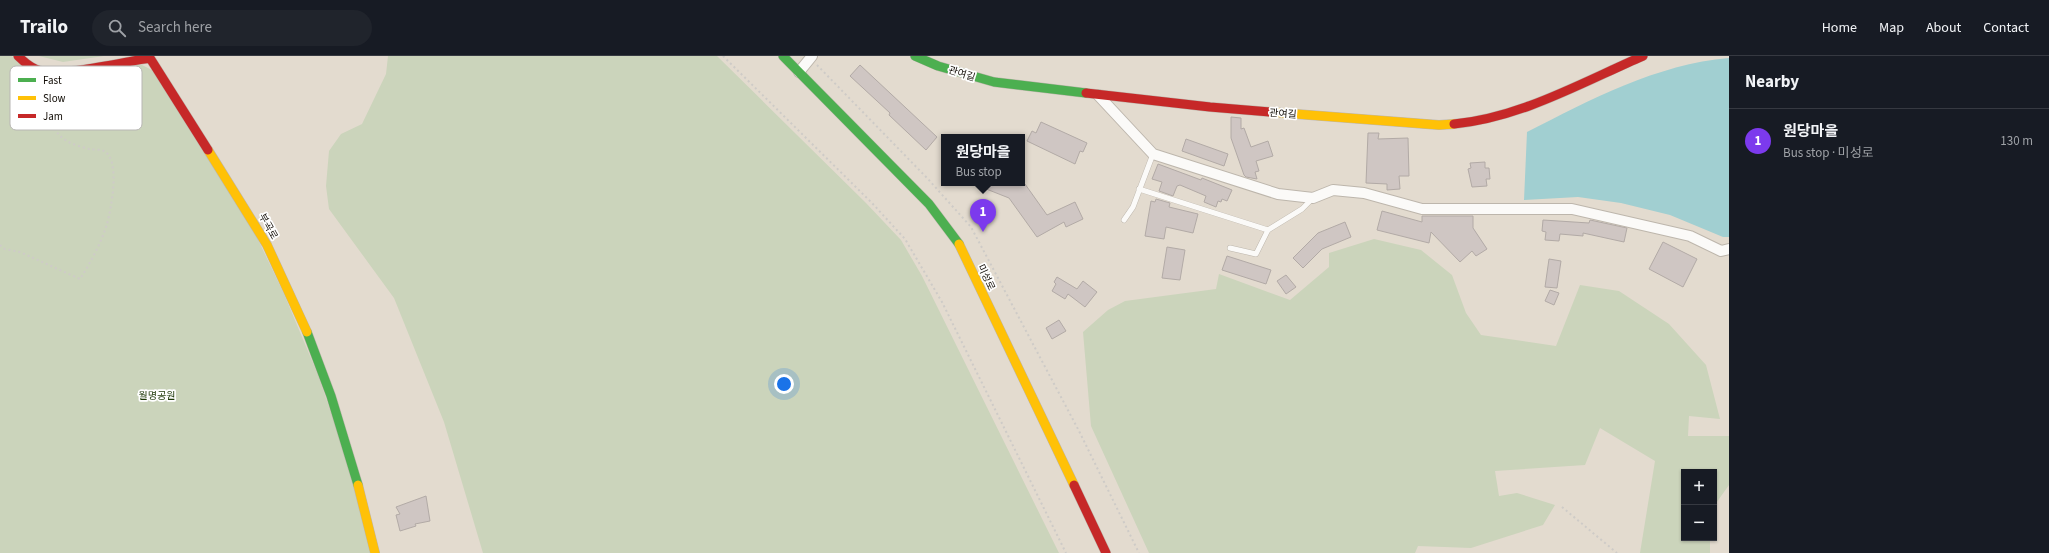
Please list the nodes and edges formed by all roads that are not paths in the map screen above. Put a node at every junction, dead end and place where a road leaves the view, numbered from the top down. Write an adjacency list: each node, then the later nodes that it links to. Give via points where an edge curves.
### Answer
1 (18, 56): 6 (street, 부곡로)
2 (783, 56): 8 (street, 미성로)
3 (812, 56): 8 (street)
4 (915, 56): 9 (street, 관여길, via 938,66 994,82)
5 (1643, 56): 9 (street, 관여길, via 1510,114 1475,122 1446,124 1210,107)
6 (30, 66)
7 (99, 66): 17 (street, 부곡로, via 150,58 242,200 267,246 315,351 342,431)
8 (799, 72): 18 (street, 미성로, via 929,204 957,240)
9 (1098, 95): 10 (street)
10 (1153, 154): 11 (lane); 12 (street, via 1278,194)
11 (1139, 189): 13 (lane, via 1133,207); 14 (lane)
12 (1313, 198): 14 (lane, via 1302,209); 16 (street, via 1333,190 1364,193 1422,209 1572,209 1690,236 1721,251)
13 (1124, 220)
14 (1268, 230): 15 (lane, via 1256,254)
15 (1230, 248)
16 (1729, 249)
17 (375, 553)
18 (1106, 553)

